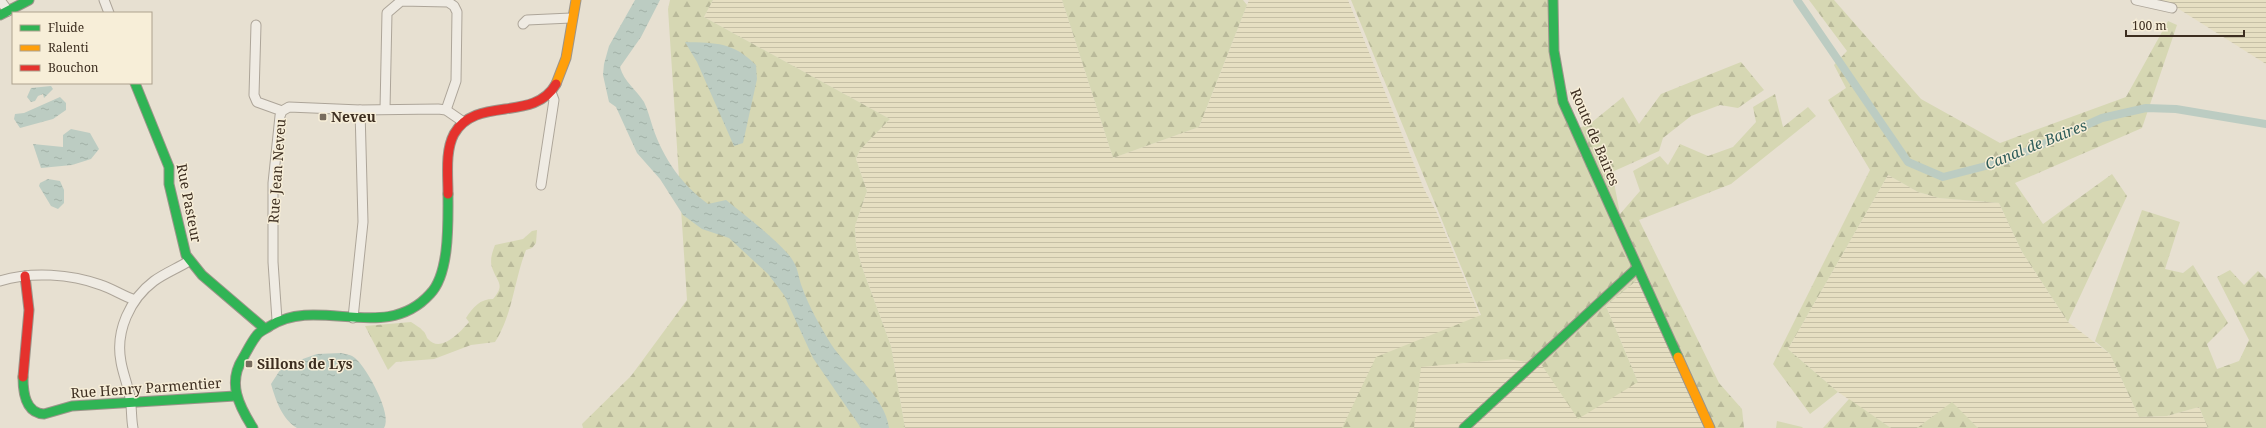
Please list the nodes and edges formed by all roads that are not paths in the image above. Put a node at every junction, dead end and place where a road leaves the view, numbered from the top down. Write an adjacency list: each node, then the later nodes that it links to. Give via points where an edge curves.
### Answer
1 (0, 0): 9 (street)
2 (29, 0): 9 (street)
3 (104, 0): 8 (street)
4 (576, 0): 10 (street)
5 (1553, 0): 22 (street, Route de Baires, via 1552,47 1562,96)
6 (2136, 0): 7 (street)
7 (2172, 8)
8 (109, 12)
9 (4, 13)
10 (571, 18): 11 (street, via 527,20); 14 (street, via 562,72)
11 (523, 24)
12 (256, 25): 18 (street, via 254,95 257,102)
13 (135, 84): 21 (street, Rue Pasteur, via 169,167 169,184 182,244)
14 (551, 92): 19 (street, via 530,105 470,116); 20 (street, via 554,100)
15 (385, 109): 16 (street, Rue Jean Neveu); 17 (street, Rue Jean Neveu); 17 (street, via 387,13 401,1 408,1 448,2 457,12 456,81)
16 (360, 110): 18 (street, Rue Jean Neveu, via 290,107); 26 (street, via 363,222)
17 (446, 110): 19 (street)
18 (282, 111): 27 (street, Rue Jean Neveu, via 277,143 272,221)
19 (462, 121): 26 (street, via 450,142 444,258 436,287 424,302 398,316 388,319)
20 (541, 185)
21 (189, 261): 25 (street, Rue Pasteur, via 156,280); 28 (street, Rue Pasteur)
22 (1637, 268): 33 (street); 34 (street, Route de Baires)
23 (25, 276): 24 (street); 25 (street, via 70,277 100,284); 30 (street, Rue Henry Parmentier, via 29,313 22,384 27,406 40,414 49,414 72,406)
24 (0, 281)
25 (135, 300): 30 (street, Rue Pasteur, via 124,322 120,346 120,361)
26 (353, 318): 27 (street, via 302,315)
27 (277, 320): 28 (street)
28 (264, 328): 29 (street, via 243,357 238,369)
29 (235, 396): 30 (street, Rue Henry Parmentier); 32 (street)
30 (130, 403): 31 (street, Rue Pasteur)
31 (133, 428)
32 (253, 428)
33 (1464, 428)
34 (1710, 428)

